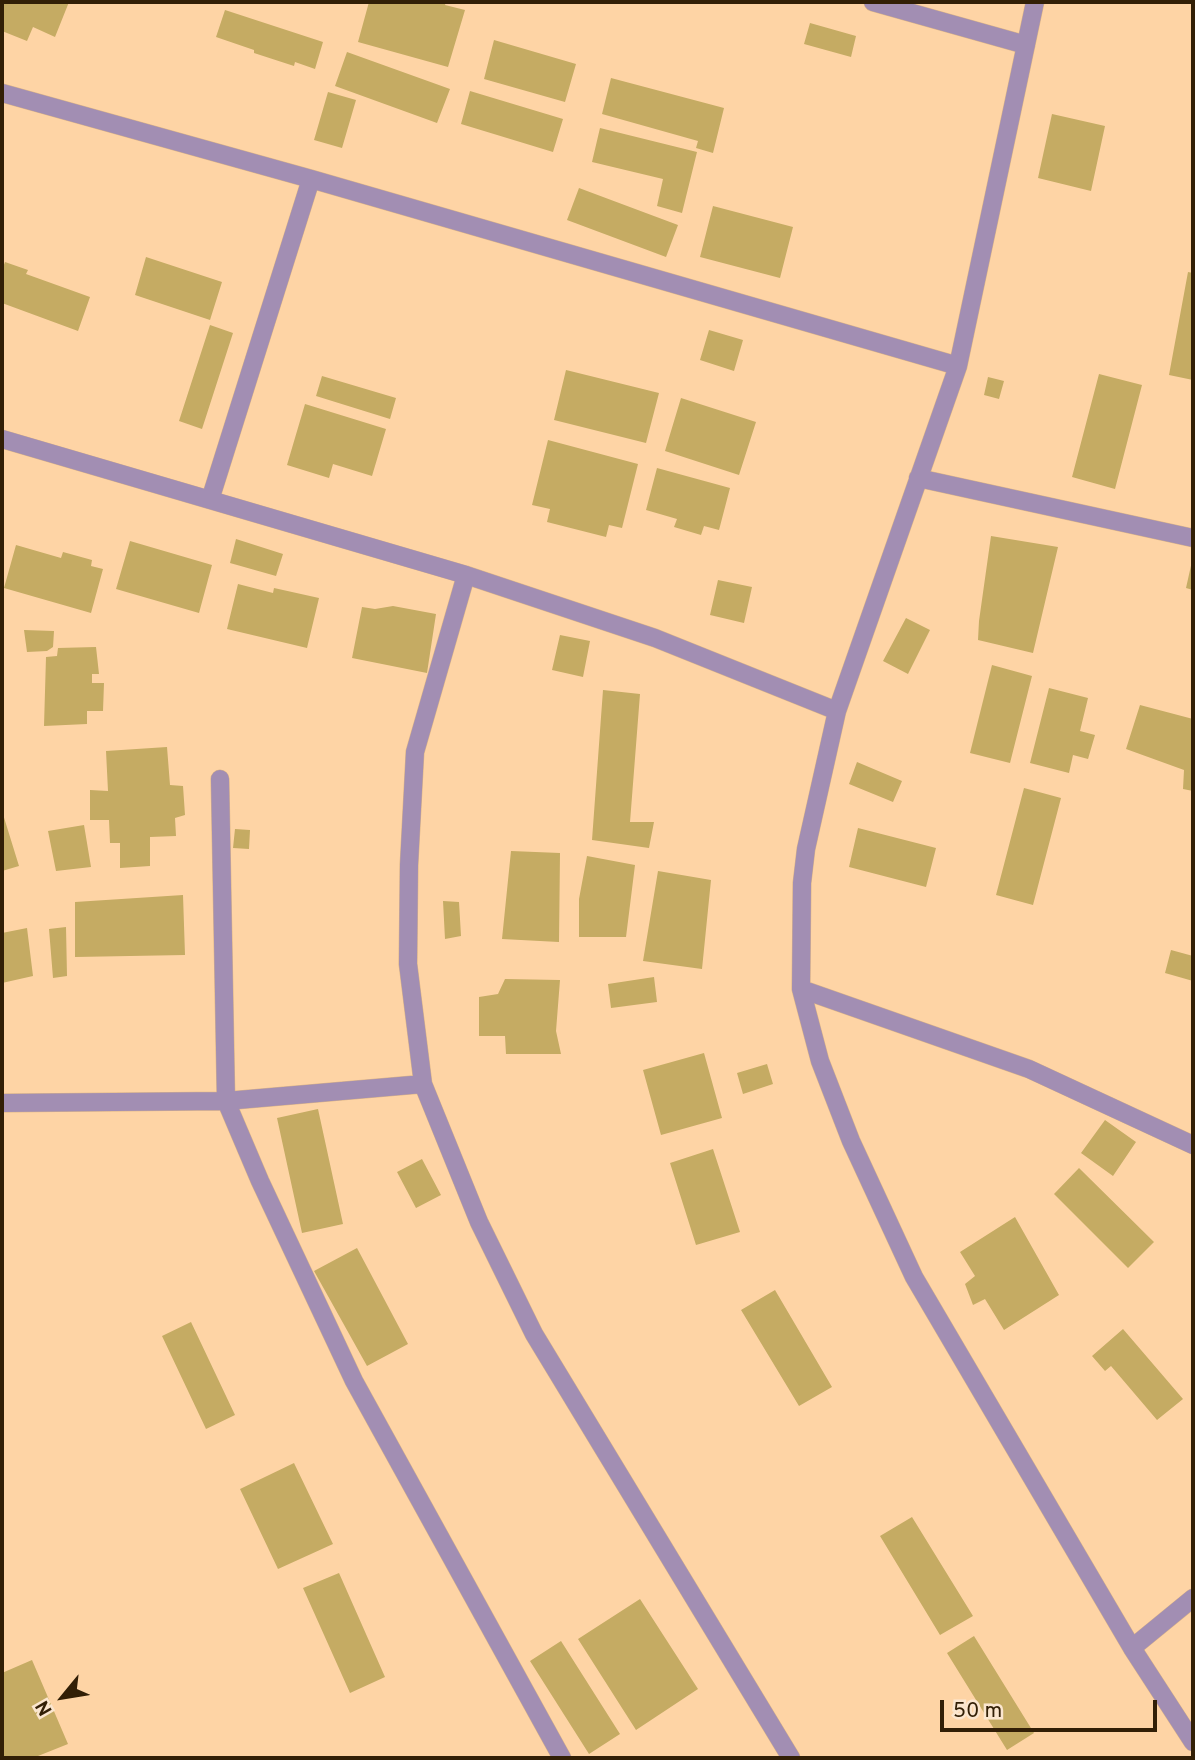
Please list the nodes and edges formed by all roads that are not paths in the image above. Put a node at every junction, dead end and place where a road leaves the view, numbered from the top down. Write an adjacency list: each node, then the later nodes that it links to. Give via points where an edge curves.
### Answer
1 (873, 2): 3 (street)
2 (1035, 2): 3 (street)
3 (1026, 45): 6 (street)
4 (2, 93): 5 (street)
5 (311, 179): 6 (street); 9 (street)
6 (958, 366): 8 (street)
7 (2, 439): 9 (street)
8 (918, 478): 10 (street); 12 (street)
9 (210, 500): 11 (street)
10 (1193, 538)
11 (466, 575): 12 (street, via 655,638); 15 (street, via 415,752 408,964)
12 (837, 711): 14 (street, via 806,849)
13 (220, 779): 16 (street)
14 (800, 989): 18 (street, via 1029,1069); 20 (street, via 846,1130 914,1277)
15 (423, 1084): 16 (street); 23 (street, via 479,1222 534,1334)
16 (226, 1101): 17 (street); 22 (street, via 354,1381)
17 (2, 1103)
18 (1192, 1140)
19 (1193, 1598): 20 (street)
20 (1132, 1648): 21 (street)
21 (1193, 1742)
22 (562, 1758)
23 (790, 1758)

